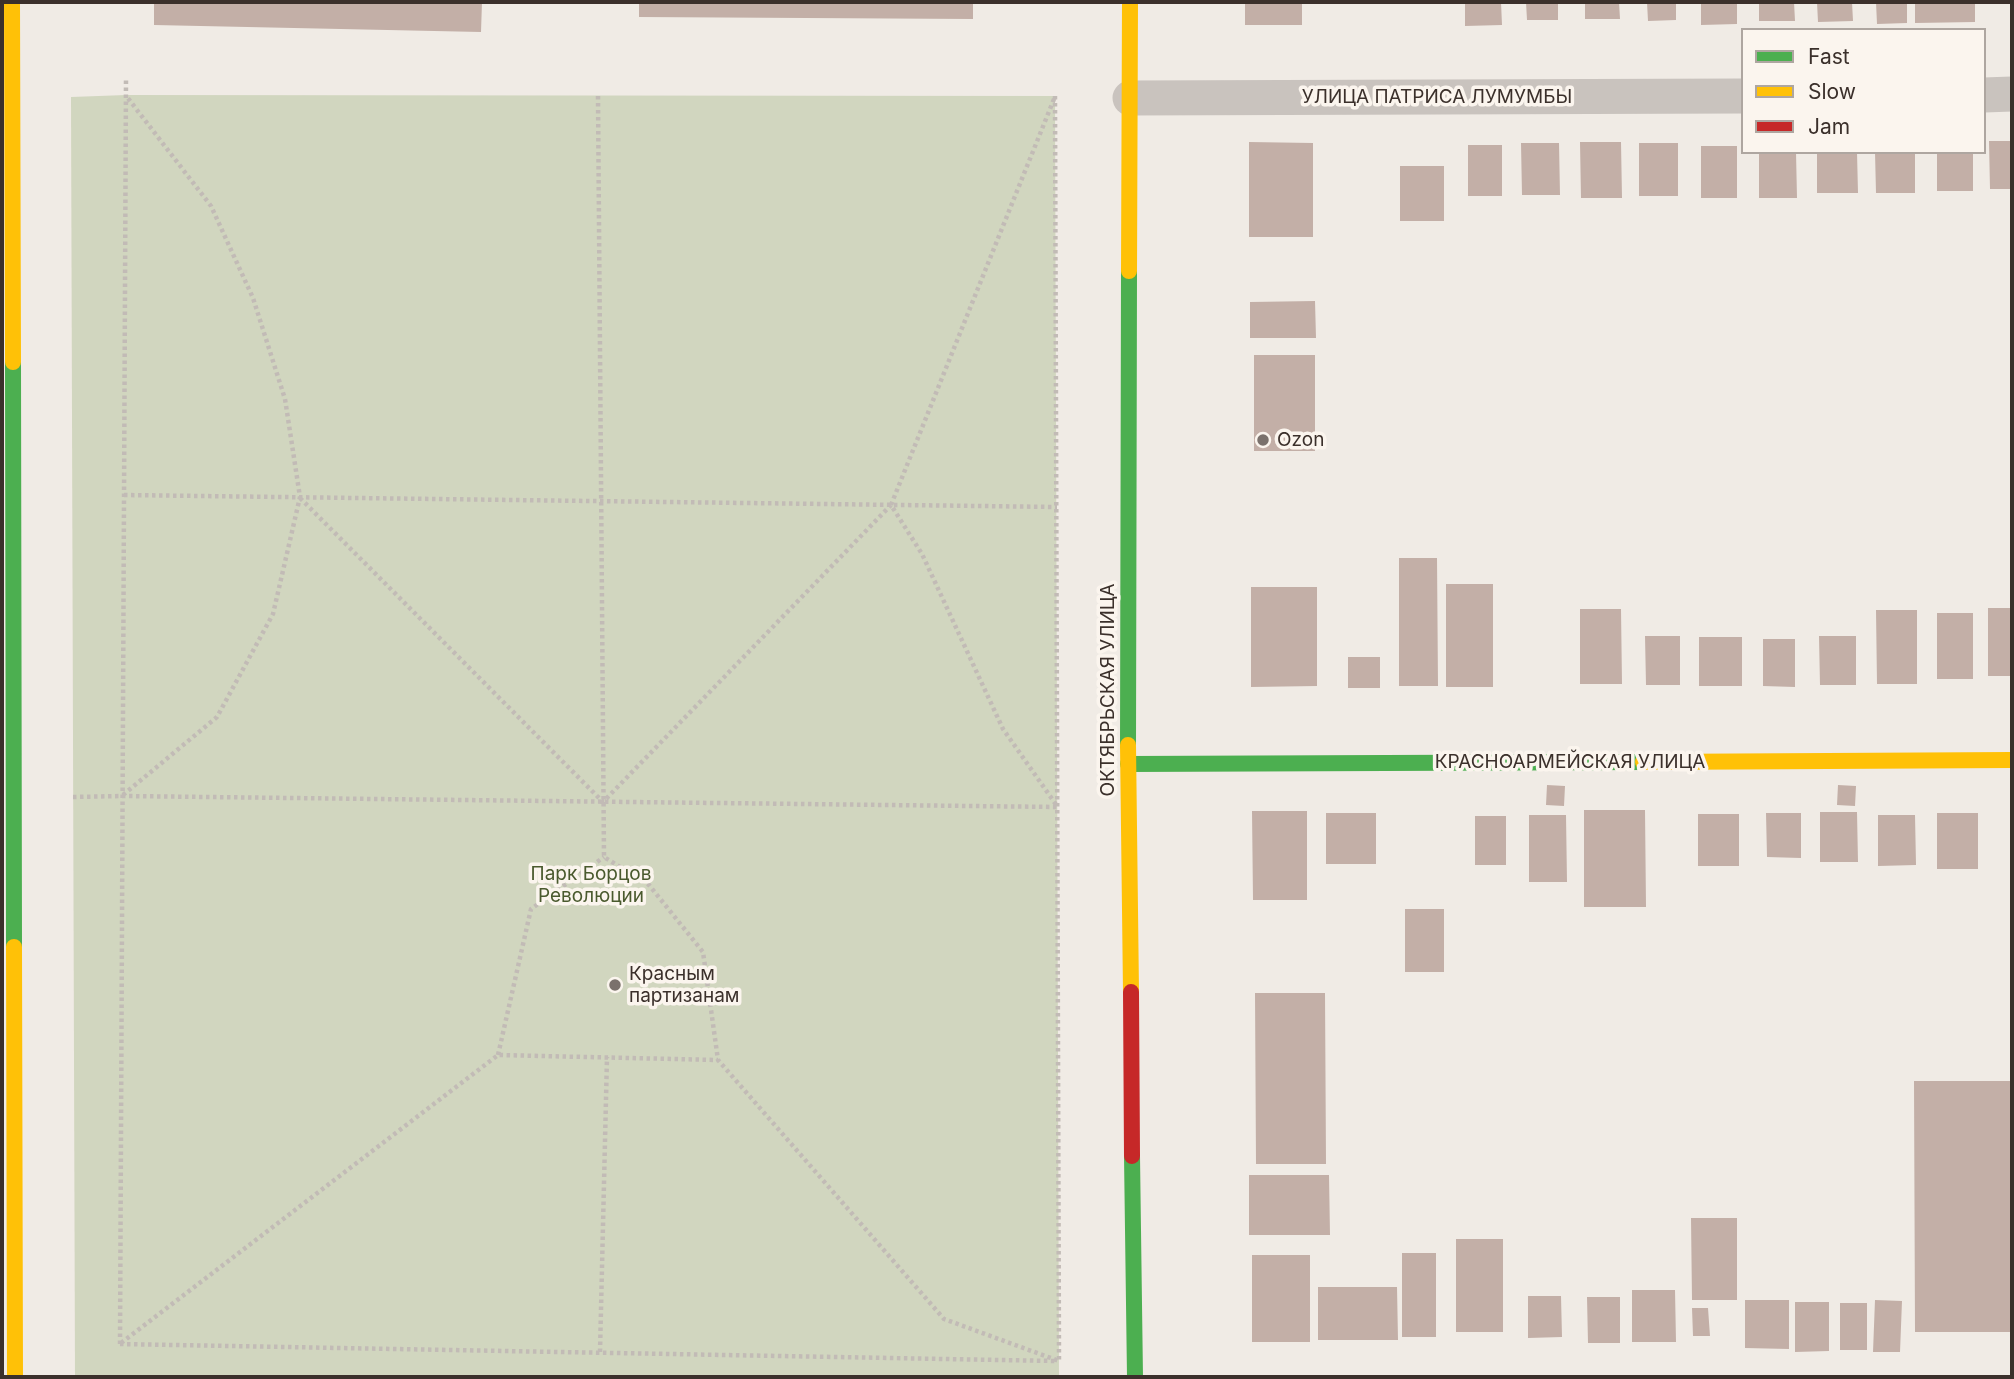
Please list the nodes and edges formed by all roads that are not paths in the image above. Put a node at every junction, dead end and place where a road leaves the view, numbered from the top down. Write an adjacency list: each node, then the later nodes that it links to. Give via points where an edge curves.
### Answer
1 (12, 2): 3 (street)
2 (1130, 2): 7 (street, ОКТЯБРЬСКАЯ УЛИЦА)
3 (7, 85): 9 (street)
4 (2012, 94): 5 (street)
5 (1986, 95)
6 (1741, 96): 7 (street, УЛИЦА ПАТРИСА ЛУМУМБЫ)
7 (1130, 99): 10 (street, ОКТЯБРЬСКАЯ УЛИЦА)
8 (2012, 760): 10 (street, КРАСНОАРМЕЙСКАЯ УЛИЦА)
9 (8, 762): 11 (street)
10 (1128, 764): 12 (street, ОКТЯБРЬСКАЯ УЛИЦА)
11 (15, 1377)
12 (1135, 1377)

